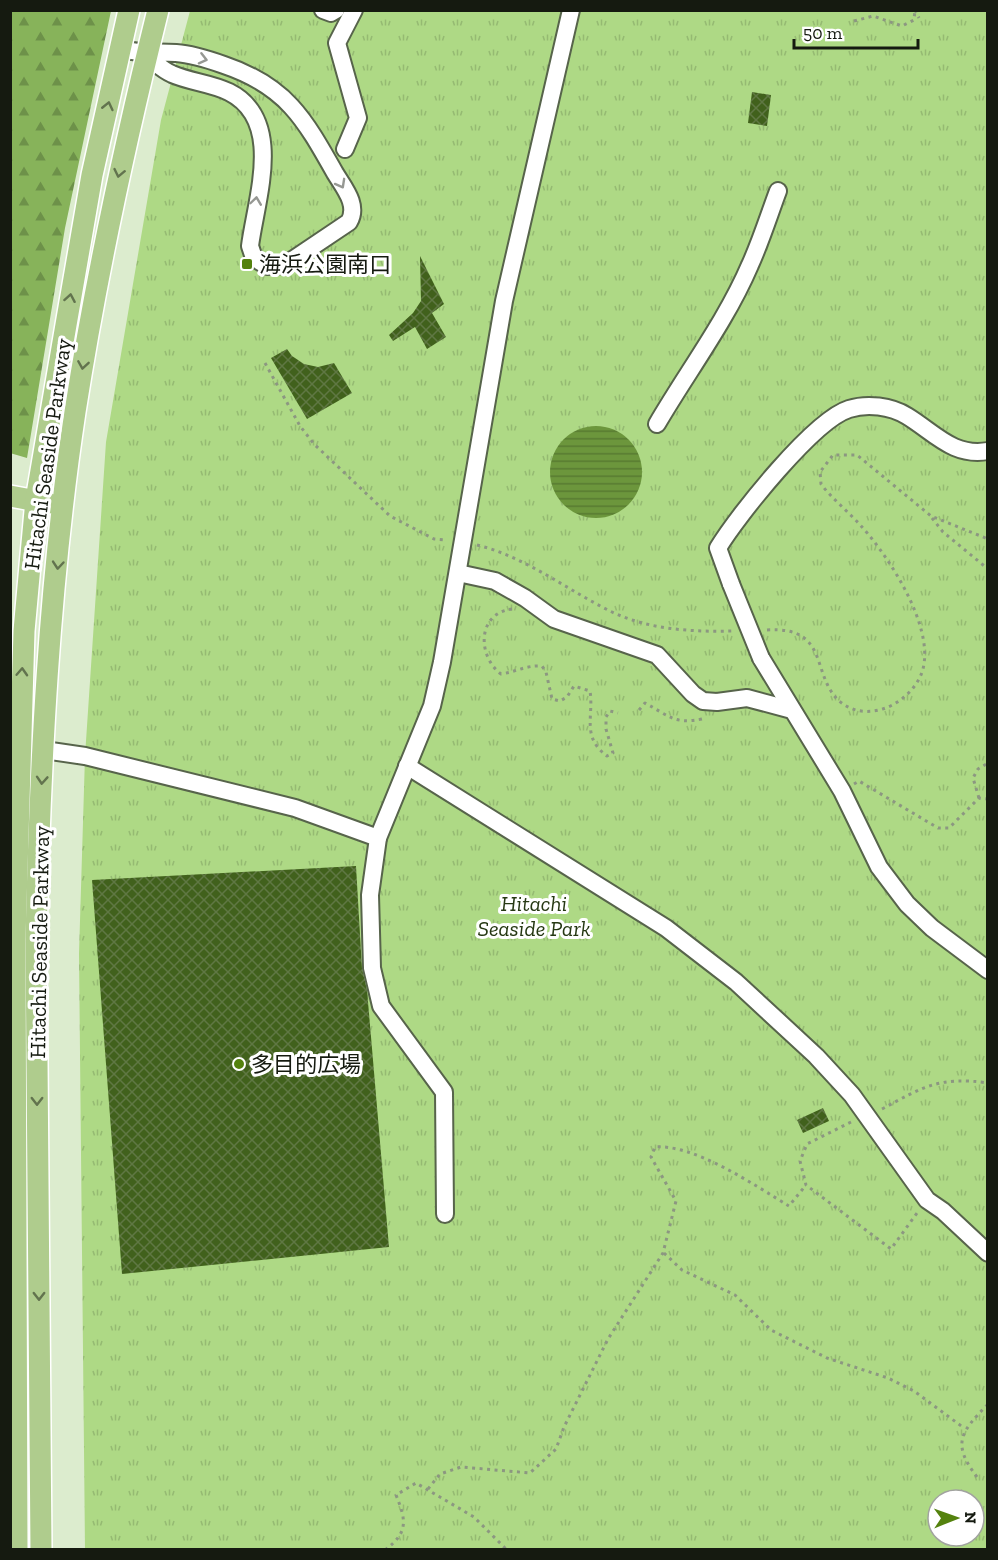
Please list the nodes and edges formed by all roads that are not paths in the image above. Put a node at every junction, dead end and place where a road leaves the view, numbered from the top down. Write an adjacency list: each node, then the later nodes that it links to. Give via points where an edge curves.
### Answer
1 (129, 10): 7 (main road, Hitachi Seaside Parkway)
2 (158, 10): 8 (main road, Hitachi Seaside Parkway)
3 (324, 10): 4 (street)
4 (336, 10)
5 (354, 10): 9 (street, via 337,43 358,118)
6 (571, 10): 16 (street, via 504,301)
7 (122, 49): 8 (street); 14 (main road, Hitachi Seaside Parkway, one-way to 7, via 92,175)
8 (145, 55): 8 (street, one-way to 8, via 177,53 216,63 258,78 277,91 315,137 351,201 349,222 285,265 267,266 254,258 250,246 263,146 257,120 235,96 171,73); 15 (main road, Hitachi Seaside Parkway, one-way to 15, via 90,323)
9 (345, 149)
10 (778, 191): 11 (street, via 732,302)
11 (657, 424)
12 (987, 451): 17 (street, bridge, via 972,454 954,450 906,415 891,409 850,408 832,417 802,445 735,520 718,548 761,658)
13 (10, 496): 14 (main road)
14 (36, 500): 15 (main road); 24 (main road, Hitachi Seaside Parkway, one-way to 14, via 16,850 24,631)
15 (63, 506): 18 (main road, Hitachi Seaside Parkway, one-way to 18)
16 (458, 573): 17 (street, via 495,581 554,620 657,655 703,700 747,698); 19 (street, via 432,706)
17 (792, 710): 21 (street, via 843,791 879,867 907,904 932,928)
18 (44, 750): 20 (street, via 85,756 295,808); 25 (main road, Hitachi Seaside Parkway, one-way to 25, via 36,938)
19 (407, 766): 20 (street); 23 (street, via 666,928 736,982 816,1056 852,1095 927,1200)
20 (378, 837): 22 (street, via 370,895 372,968 381,1006 444,1092)
21 (987, 970)
22 (445, 1214)
23 (987, 1253)
24 (17, 1550)
25 (41, 1550)

